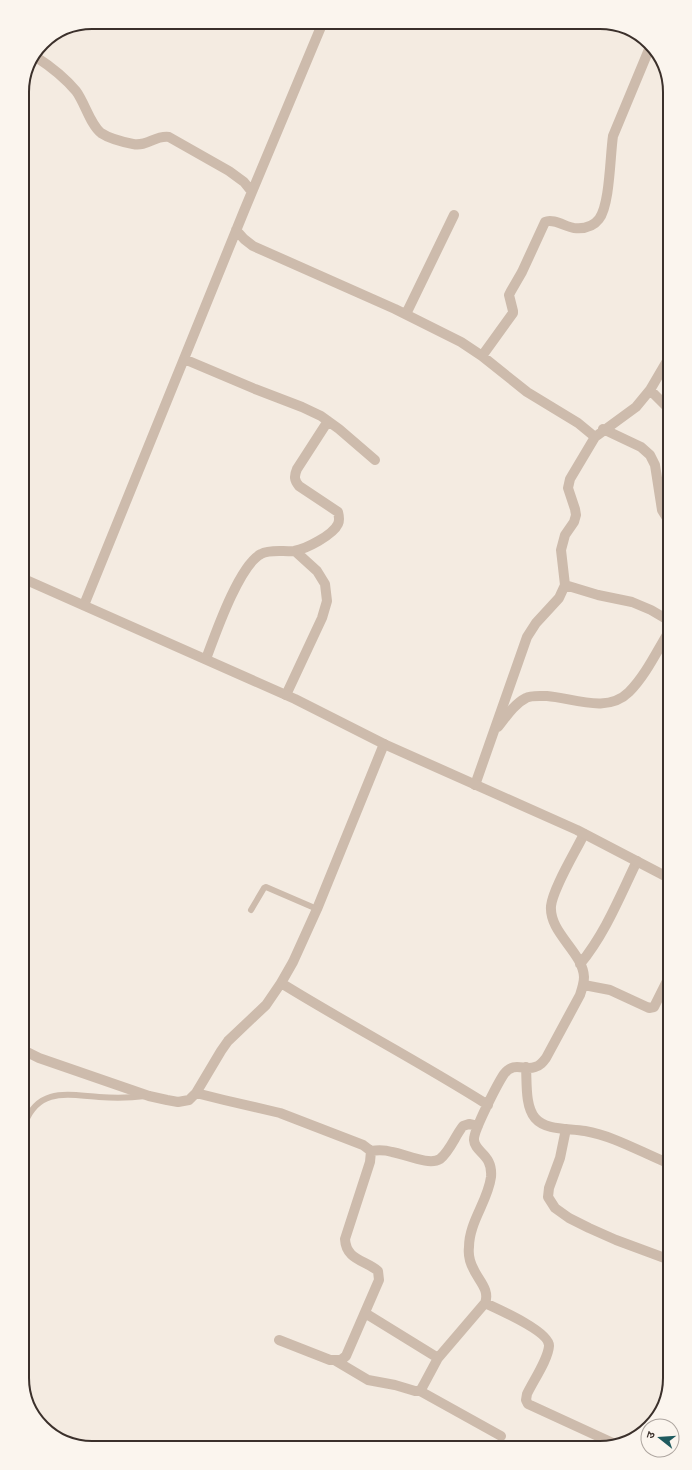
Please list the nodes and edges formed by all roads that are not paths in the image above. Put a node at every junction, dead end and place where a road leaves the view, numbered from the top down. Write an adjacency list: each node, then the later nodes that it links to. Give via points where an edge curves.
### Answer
1 (320, 29): 4 (street)
2 (648, 52): 8 (street, via 613,136 609,183 600,218 585,228 545,222 511,292 512,314)
3 (39, 58): 4 (street, via 75,90 102,134 136,145 146,144 159,137 168,137 234,174)
4 (252, 192): 6 (street)
5 (454, 215): 7 (street)
6 (236, 230): 7 (street, via 253,246); 9 (street)
7 (406, 314): 8 (street, via 461,342)
8 (482, 356): 15 (street, via 527,392 573,420)
9 (184, 359): 13 (street, via 302,407); 21 (street)
10 (663, 368): 11 (street)
11 (650, 390): 12 (street); 14 (street, via 636,406)
12 (663, 402)
13 (328, 421): 16 (street); 18 (street, via 297,469 295,481 338,512 339,524 318,541)
14 (603, 429): 15 (street); 17 (street, via 641,447 650,455 655,465)
15 (595, 437): 20 (street, via 570,479 568,488 576,515 565,535 561,550)
16 (375, 460)
17 (663, 511)
18 (295, 551): 24 (street, via 262,553 252,560 230,602); 25 (street, via 318,571 325,584 327,601 322,618)
19 (29, 581): 21 (street)
20 (565, 585): 22 (street, via 632,602); 26 (street, via 559,598 527,637)
21 (84, 605): 24 (street)
22 (663, 617)
23 (663, 641): 26 (street, via 628,693 616,700 602,704 557,697 527,698 516,705)
24 (206, 659): 25 (street)
25 (286, 695): 27 (street)
26 (494, 731): 28 (street)
27 (384, 744): 28 (street); 33 (street)
28 (475, 785): 29 (street)
29 (584, 834): 30 (street); 34 (street, via 556,891 552,905 555,924)
30 (637, 861): 31 (street); 34 (street, via 612,914)
31 (663, 875)
32 (251, 910): 33 (lane, via 266,887)
33 (317, 910): 35 (street)
34 (580, 964): 36 (street)
35 (281, 983): 40 (street, via 266,1005 228,1041); 42 (street)
36 (584, 985): 37 (street, via 610,990 648,1008 654,1008); 39 (street, via 546,1058 534,1068)
37 (663, 991)
38 (29, 1053): 41 (street)
39 (526, 1067): 42 (street, via 518,1066 504,1074); 45 (street, via 531,1112 544,1125)
40 (196, 1093): 41 (street, via 189,1100 178,1102); 46 (street, via 280,1113 363,1145)
41 (149, 1096): 43 (lane, via 126,1098 56,1095 44,1099 35,1106)
42 (488, 1104): 44 (street)
43 (29, 1116)
44 (478, 1126): 46 (street, via 463,1126 447,1151 435,1161 393,1152); 49 (street, via 474,1141 487,1158 491,1177 468,1245 473,1270 487,1292)
45 (566, 1129): 47 (street, via 600,1134); 48 (street, via 560,1158 549,1188 548,1197 555,1208 588,1228)
46 (371, 1151): 50 (street, via 370,1162 345,1239 348,1253 374,1268 380,1275)
47 (663, 1161)
48 (663, 1257)
49 (485, 1303): 52 (street); 56 (street, via 538,1331 546,1337 549,1344 548,1353 527,1394 528,1404)
50 (365, 1313): 52 (street); 53 (street, via 346,1356)
51 (280, 1340): 53 (street)
52 (438, 1358): 54 (street)
53 (336, 1361): 54 (street, via 368,1380)
54 (420, 1391): 55 (street)
55 (501, 1436)
56 (607, 1440)

